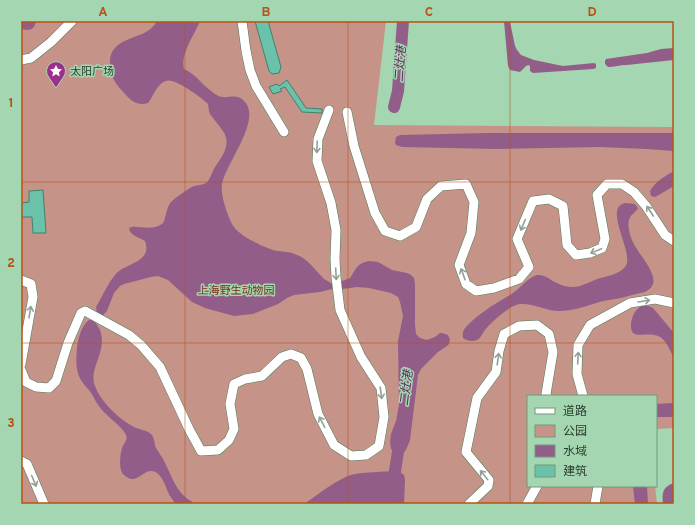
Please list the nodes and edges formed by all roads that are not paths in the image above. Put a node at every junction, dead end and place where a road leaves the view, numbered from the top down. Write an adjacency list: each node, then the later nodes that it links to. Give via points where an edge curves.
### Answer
1 (72, 21): 3 (lane, via 31,58)
2 (242, 21): 6 (lane, via 250,70 256,86)
3 (21, 60)
4 (329, 110): 11 (lane, one-way to 11, via 318,139 317,161 331,203 336,230 336,278 340,310 362,357 381,388 384,416 378,446 366,455 351,456 334,445 318,414 307,369 301,358 291,354 282,357 262,376 244,379 234,384 230,404 234,429 229,440 218,450 201,451 160,367 141,345 129,335 85,311 81,313 68,343 56,381 49,388 36,387 26,382)
5 (347, 112): 7 (lane, one-way to 5, via 665,234 634,192 622,184 607,184 597,195 605,239 602,248 590,253 576,255 567,245 563,206 549,199 533,201 517,239 529,267 519,279 476,291 466,284 459,265 471,233 474,202 466,184 441,186 427,199 416,227 400,236 385,231 375,213 354,146)
6 (284, 132)
7 (674, 241)
8 (21, 280): 10 (lane, one-way to 8, via 33,297 31,284)
9 (674, 304): 13 (lane, one-way to 9, via 577,374 578,344 590,325 630,303 655,299)
10 (21, 364)
11 (21, 370)
12 (546, 395): 18 (lane, one-way to 12, via 488,486 489,480 466,452 477,398 496,372 504,334 519,326 537,325 549,334 553,352)
13 (584, 395)
14 (21, 461): 17 (lane, one-way to 17, via 27,464)
15 (536, 487): 19 (lane)
16 (598, 487): 20 (lane)
17 (44, 504)
18 (469, 504)
19 (527, 504)
20 (595, 504)

